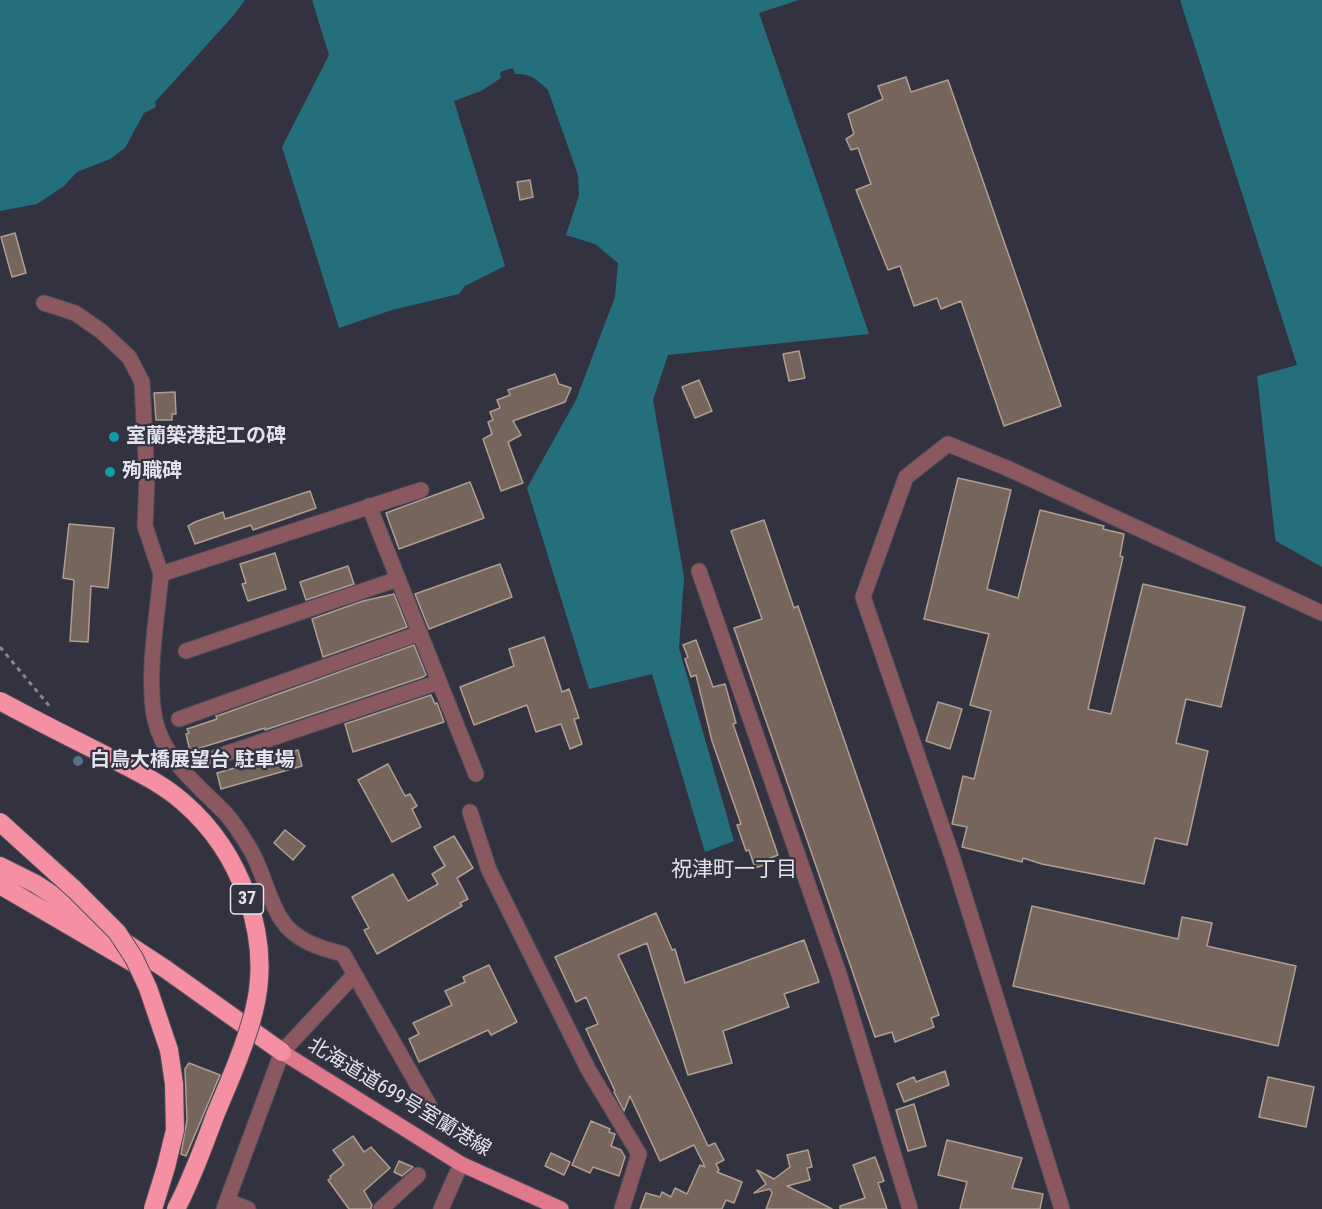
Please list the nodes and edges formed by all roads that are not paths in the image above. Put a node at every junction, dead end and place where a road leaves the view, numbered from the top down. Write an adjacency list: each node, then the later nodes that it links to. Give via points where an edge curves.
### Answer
1 (44, 303): 5 (street, via 75,313 101,331 129,357 142,382 145,526)
2 (421, 490): 3 (street)
3 (369, 507): 5 (street); 6 (street)
4 (699, 571): 32 (street, via 839,974)
5 (161, 574): 19 (street, via 151,689 156,744 227,816 249,846 281,919 301,939 343,954)
6 (398, 579): 8 (street); 9 (street)
7 (1322, 613): 33 (street, via 948,444 906,477 863,597 952,856)
8 (420, 633): 10 (street); 12 (street)
9 (186, 651)
10 (439, 682): 13 (street); 14 (street)
11 (0, 701): 26 (highway, 37, bridge, via 146,776 182,801 222,845 243,886 258,937 259,974 254,1010 235,1068)
12 (179, 719)
13 (201, 762)
14 (476, 774)
15 (470, 812): 31 (street, via 489,870 588,1069 639,1154)
16 (0, 822): 25 (highway, bridge, via 117,932 148,988 169,1050 174,1084 175,1130)
17 (0, 866): 20 (highway, via 36,884 155,961)
18 (0, 885): 20 (highway)
19 (354, 975): 20 (street); 21 (street)
20 (282, 1052): 22 (main road, 北海道道699号室蘭港線); 24 (street)
21 (429, 1105)
22 (461, 1164): 29 (street); 30 (main road, 北海道道699号室蘭港線)
23 (418, 1175): 28 (street)
24 (225, 1205): 27 (street)
25 (153, 1209)
26 (176, 1209)
27 (248, 1209)
28 (381, 1209)
29 (441, 1209)
30 (561, 1209)
31 (622, 1209)
32 (910, 1209)
33 (1062, 1209)

